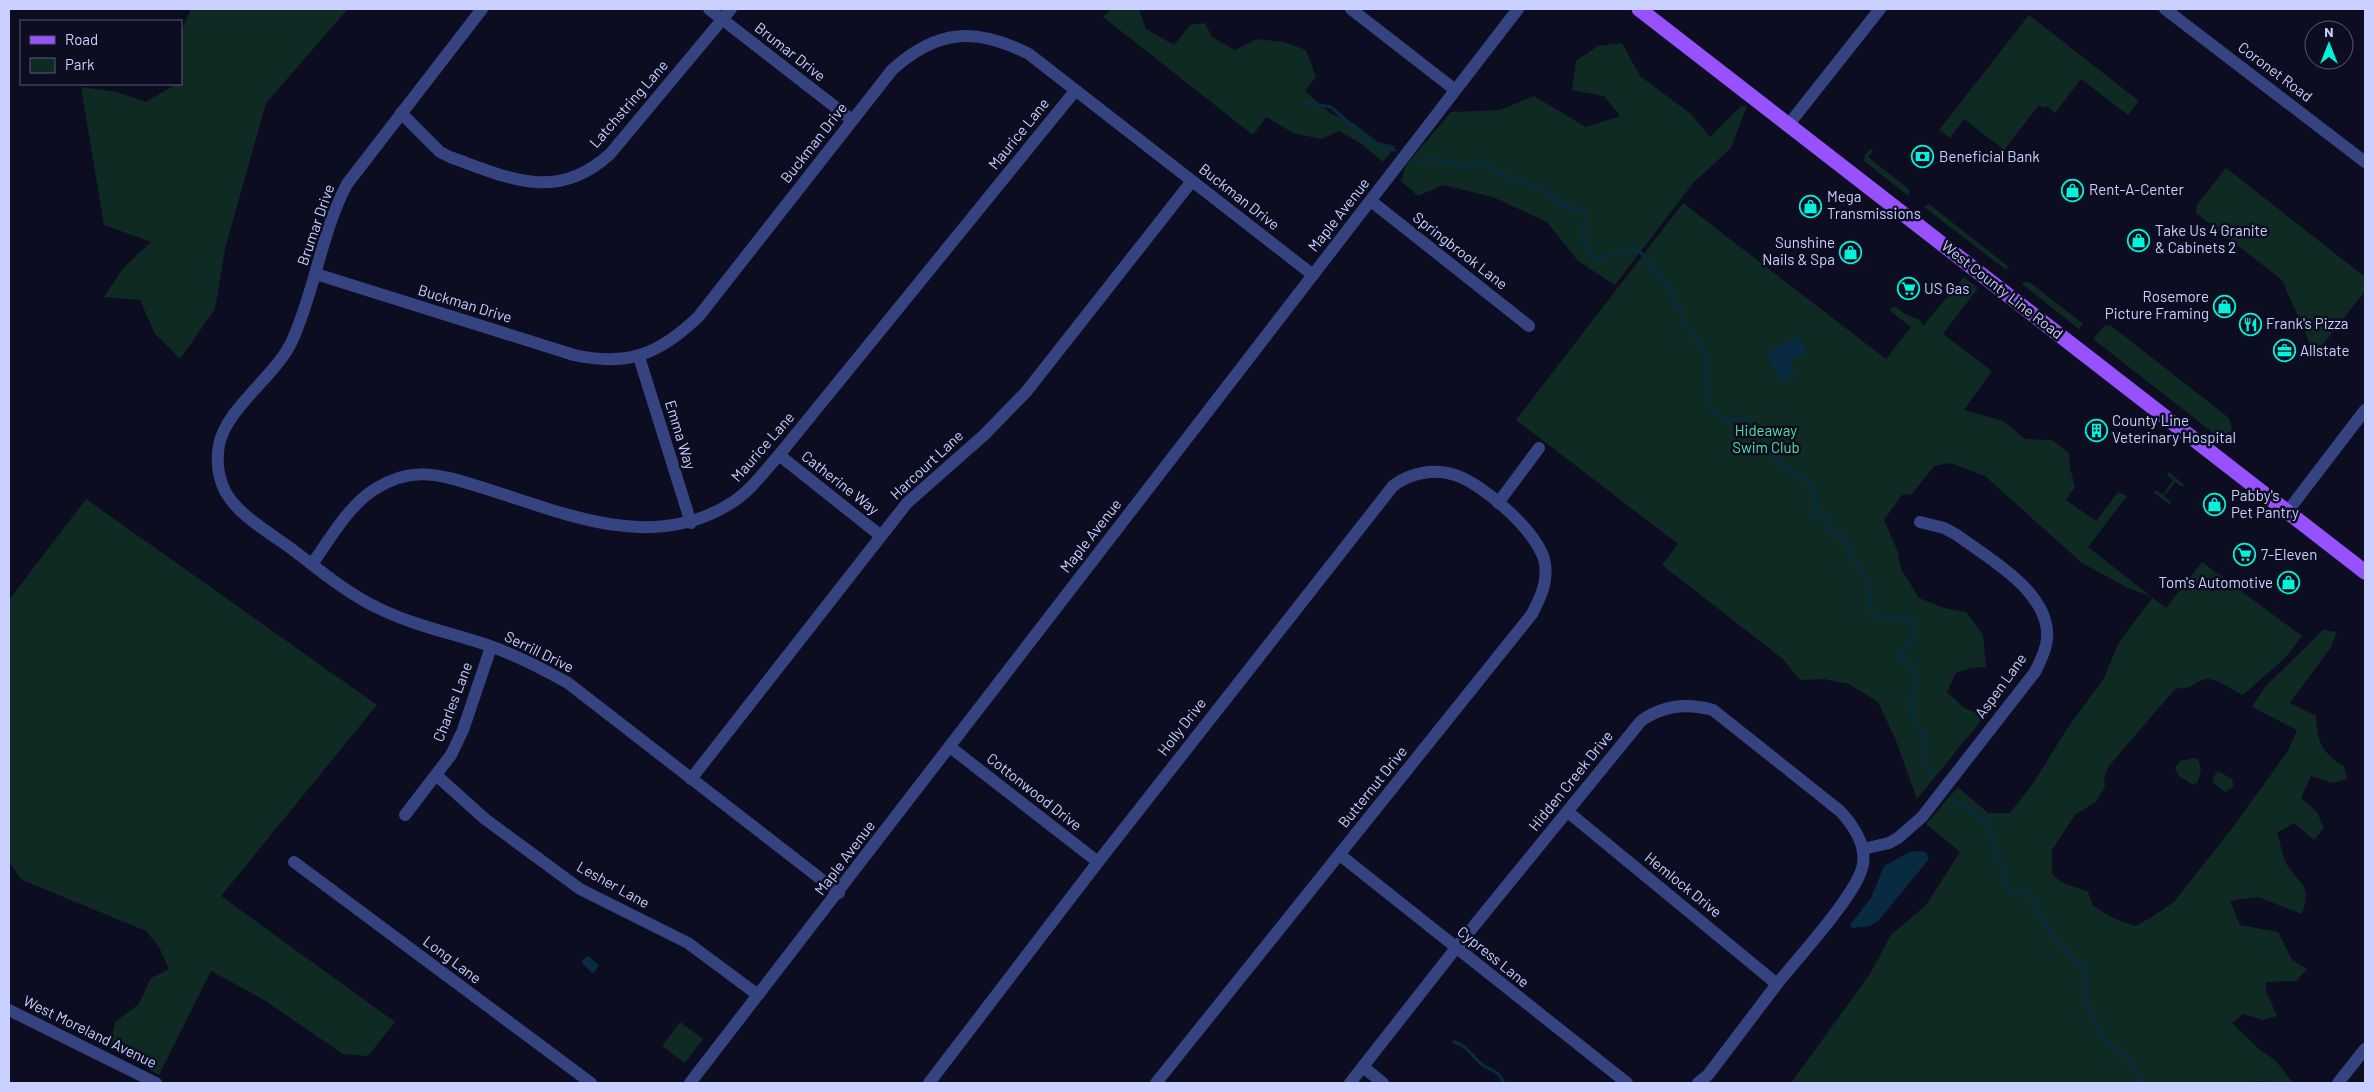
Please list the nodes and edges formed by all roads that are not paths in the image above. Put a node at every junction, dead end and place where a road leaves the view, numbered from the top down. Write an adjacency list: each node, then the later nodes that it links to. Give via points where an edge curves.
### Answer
1 (482, 9): 12 (street, Brumar Drive)
2 (709, 9): 9 (street, Brumar Drive)
3 (731, 9): 9 (street, Latchstring Lane)
4 (1351, 9): 10 (street)
5 (1518, 9): 10 (street, Maple Avenue)
6 (1639, 9): 14 (main road, West County Line Road)
7 (1880, 9): 14 (street)
8 (2166, 9): 15 (street, Coronet Road)
9 (723, 20): 12 (street, Latchstring Lane, via 610,154 592,169 567,181 530,183 450,157 440,152); 13 (street, Brumar Drive)
10 (1454, 89): 17 (street, Maple Avenue)
11 (1075, 91): 13 (street, Buckman Drive, via 1029,54 1012,46 983,36 952,37 909,55 892,70); 16 (street, Buckman Drive); 24 (street, Maurice Lane)
12 (401, 113): 18 (street, Brumar Drive, via 347,184)
13 (852, 120): 21 (street, Buckman Drive, via 699,316 670,340)
14 (1789, 124): 27 (main road, West County Line Road)
15 (2365, 162)
16 (1192, 181): 19 (street, Buckman Drive); 30 (street, Harcourt Lane, via 1026,392 984,435 907,503)
17 (1371, 201): 19 (street, Maple Avenue); 20 (street, Springbrook Lane)
18 (316, 274): 21 (street, Buckman Drive, via 574,356 604,360); 25 (street, Brumar Drive, via 286,353 225,428)
19 (1313, 275): 34 (street, Maple Avenue)
20 (1529, 326)
21 (639, 357): 29 (street, Emma Way)
22 (2365, 410): 27 (street)
23 (1539, 448): 26 (street)
24 (779, 455): 29 (street, Maurice Lane, via 747,491 729,505); 30 (street, Catherine Way)
25 (217, 468): 31 (street, Serrill Drive, via 227,493 242,512)
26 (1498, 502): 40 (street, Butternut Drive, via 1528,530 1542,552 1546,578 1539,600 1532,614); 42 (street, Holly Drive, via 1467,480 1450,474 1410,475 1393,486)
27 (2287, 512): 32 (main road, West County Line Road)
28 (1920, 522): 39 (street, Aspen Lane, via 1957,535 2029,590 2040,607 2047,639 2034,672 1922,817 1898,838)
29 (690, 523): 31 (street, Maurice Lane, via 652,528 611,525 438,474 423,474 392,481 364,496)
30 (881, 536): 36 (street, Harcourt Lane)
31 (312, 564): 33 (street, Serrill Drive, via 374,606)
32 (2365, 572)
33 (491, 646): 35 (street, Charles Lane, via 464,730); 36 (street, Serrill Drive, via 524,659 568,683)
34 (950, 747): 42 (street, Cottonwood Drive); 43 (street, Maple Avenue)
35 (436, 775): 38 (street, Charles Lane); 46 (street, Lesher Lane, via 485,819 580,889 688,944)
36 (691, 779): 43 (street, Serrill Drive)
37 (1568, 812): 39 (street, Hidden Creek Drive, via 1641,721 1662,710 1687,705 1713,710 1840,811 1850,822); 44 (street, Hidden Creek Drive); 45 (street, Hemlock Drive)
38 (405, 815)
39 (1863, 849): 45 (street, via 1863,865 1852,891)
40 (1340, 855): 44 (street, Cypress Lane); 54 (street, Butternut Drive)
41 (294, 862): 51 (street, Long Lane)
42 (1098, 862): 53 (street, Holly Drive)
43 (839, 893): 46 (street, Maple Avenue)
44 (1456, 948): 49 (street, Hidden Creek Drive); 57 (street, Cypress Lane)
45 (1777, 984): 58 (street, via 1708,1075)
46 (758, 995): 52 (street, Maple Avenue)
47 (9, 1010): 50 (street, West Moreland Avenue)
48 (2365, 1049): 59 (street)
49 (1363, 1067): 55 (street, Hidden Creek Drive); 56 (street)
50 (156, 1083)
51 (591, 1083)
52 (690, 1083)
53 (929, 1083)
54 (1156, 1083)
55 (1350, 1083)
56 (1383, 1083)
57 (1627, 1083)
58 (1698, 1083)
59 (2338, 1083)

